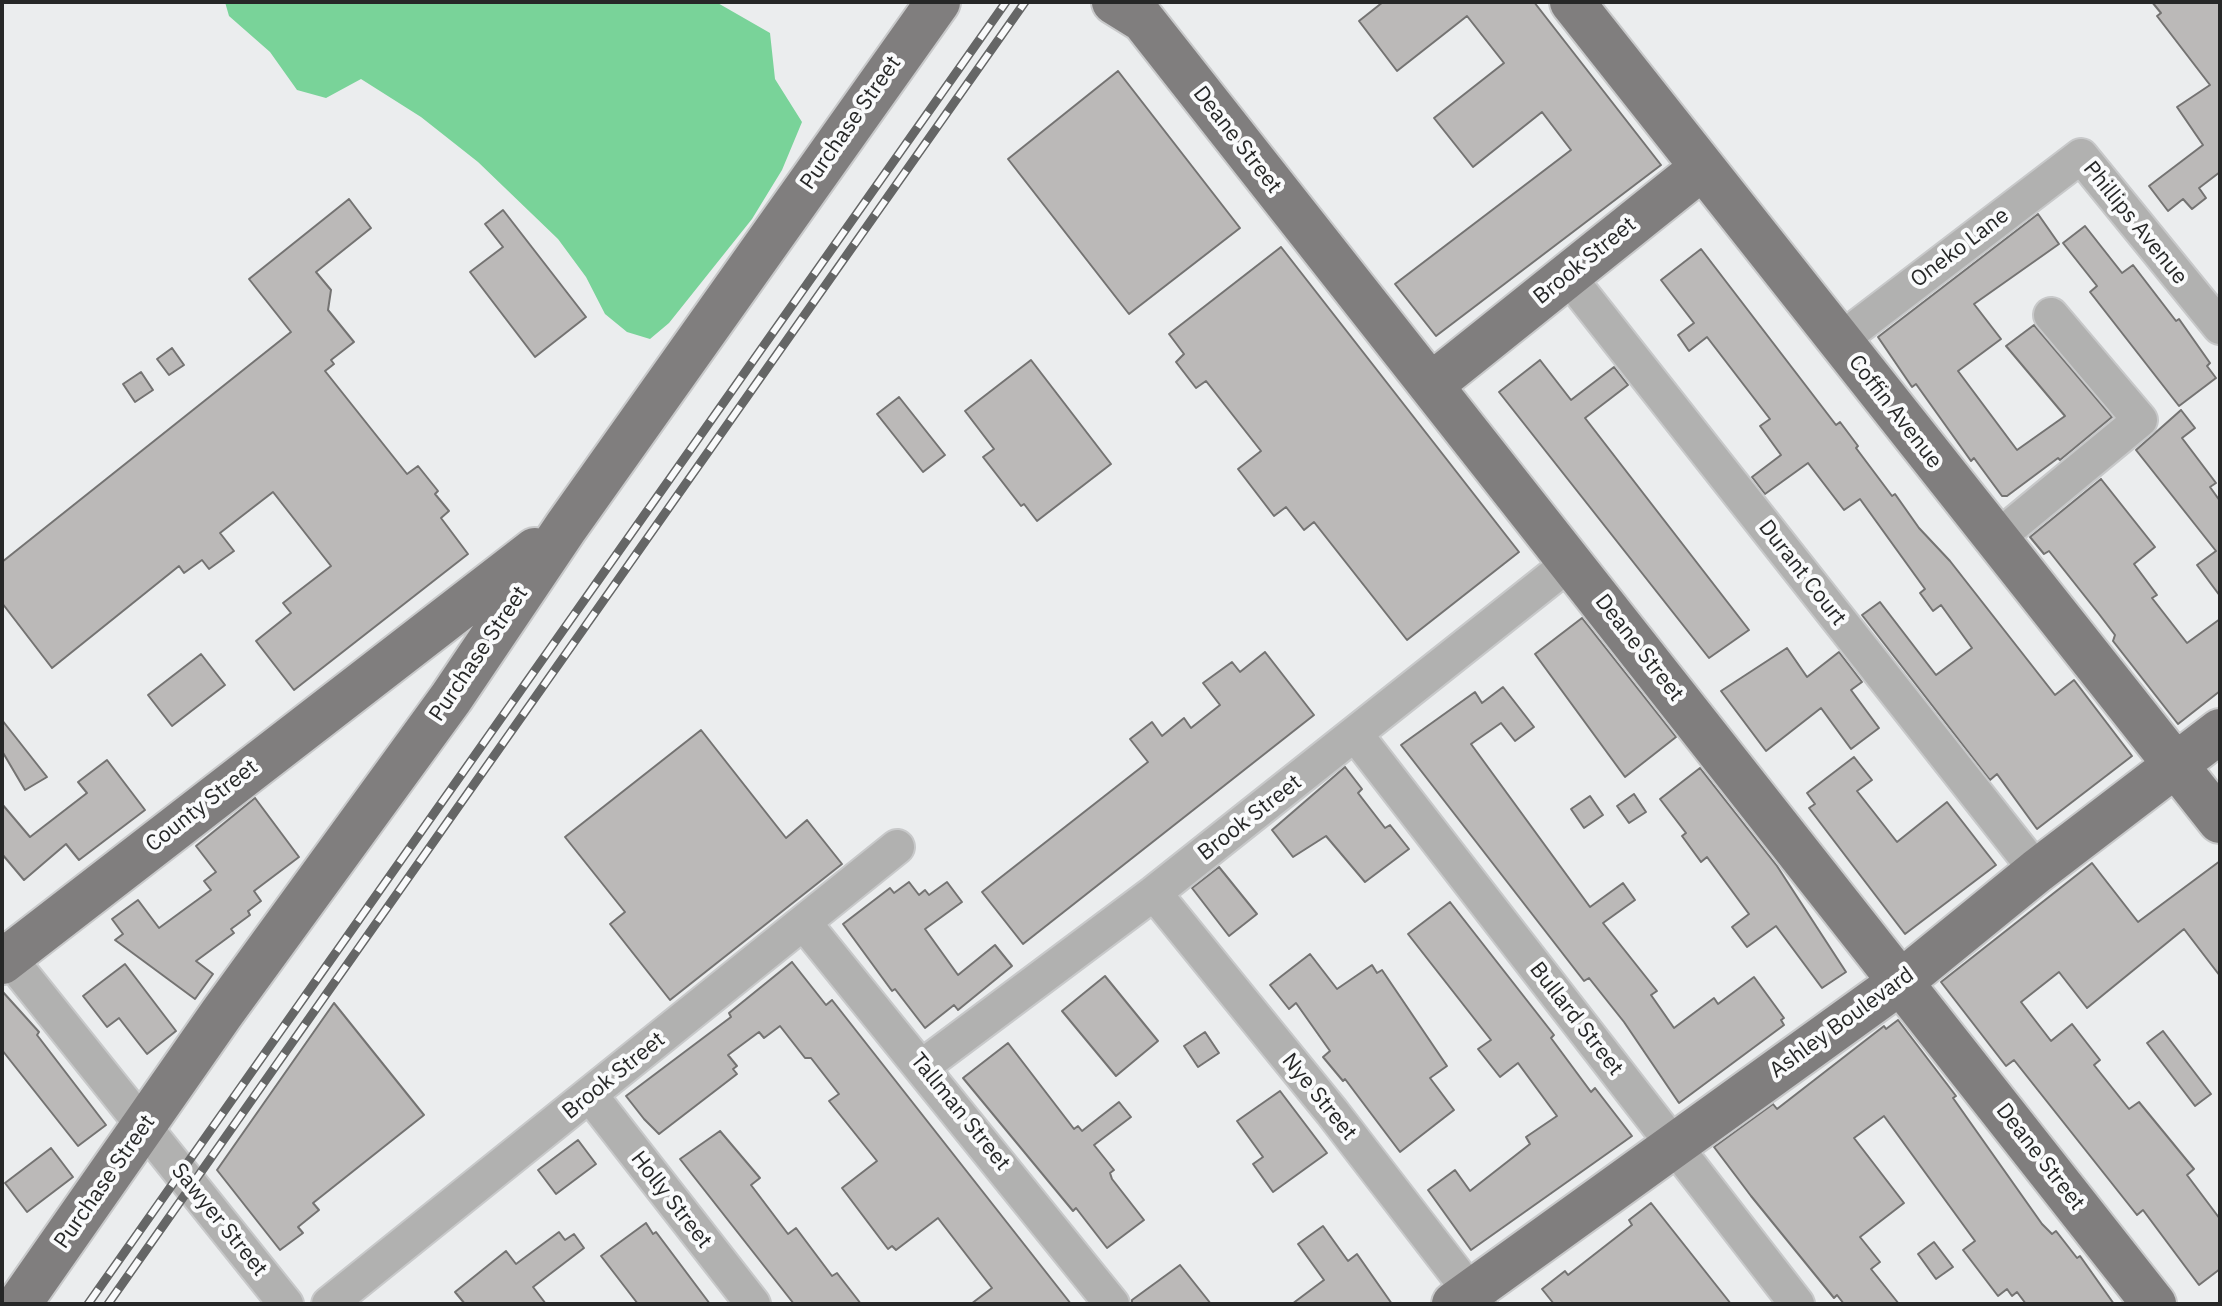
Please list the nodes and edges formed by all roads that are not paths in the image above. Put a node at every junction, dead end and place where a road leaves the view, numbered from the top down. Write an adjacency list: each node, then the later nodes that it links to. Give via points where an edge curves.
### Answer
1 (938, 2): 11 (main road, Purchase Street)
2 (1572, 2): 5 (main road, Coffin Avenue)
3 (1141, 8): 10 (main road, Deane Street)
4 (2081, 156): 8 (street, Phillips Avenue); 9 (street, Oneko Lane)
5 (1702, 168): 6 (main road, Brook Street); 9 (main road, Coffin Avenue)
6 (1567, 275): 10 (main road, Brook Street); 21 (street, Durant Court)
7 (2051, 315): 12 (street, via 2140,420)
8 (2220, 327)
9 (1839, 341): 12 (main road, Coffin Avenue)
10 (1431, 385): 13 (main road, Deane Street)
11 (566, 527): 14 (main road, County Street); 15 (main road, Purchase Street)
12 (1996, 539): 18 (main road, Coffin Avenue)
13 (1571, 562): 17 (street, Brook Street); 25 (main road, Deane Street)
14 (402, 651): 15 (main road); 24 (main road, County Street)
15 (451, 698): 28 (main road, Purchase Street)
16 (2220, 731): 18 (main road, Ashley Boulevard)
17 (1355, 734): 22 (street, Brook Street); 29 (street, Bullard Street)
18 (2176, 766): 19 (main road, Coffin Avenue); 21 (main road, Ashley Boulevard)
19 (2220, 821)
20 (897, 847): 23 (street, Brook Street)
21 (2037, 871): 25 (main road, Ashley Boulevard)
22 (1154, 893): 26 (street, Brook Street); 30 (street, Nye Street, via 1332,1112)
23 (804, 923): 26 (street, Tallman Street); 27 (street, Brook Street)
24 (4, 956): 28 (street, Sawyer Street)
25 (1902, 981): 29 (main road, Ashley Boulevard); 37 (main road, Deane Street)
26 (923, 1066): 35 (street, Tallman Street)
27 (590, 1095): 33 (street, Brook Street); 34 (street, Holly Street)
28 (144, 1127): 31 (main road, Purchase Street); 32 (street, Sawyer Street)
29 (1674, 1145): 30 (main road, Ashley Boulevard); 36 (street, Bullard Street)
30 (1468, 1300)
31 (19, 1304)
32 (286, 1304)
33 (329, 1304)
34 (753, 1304)
35 (1112, 1304)
36 (1797, 1304)
37 (2154, 1304)

